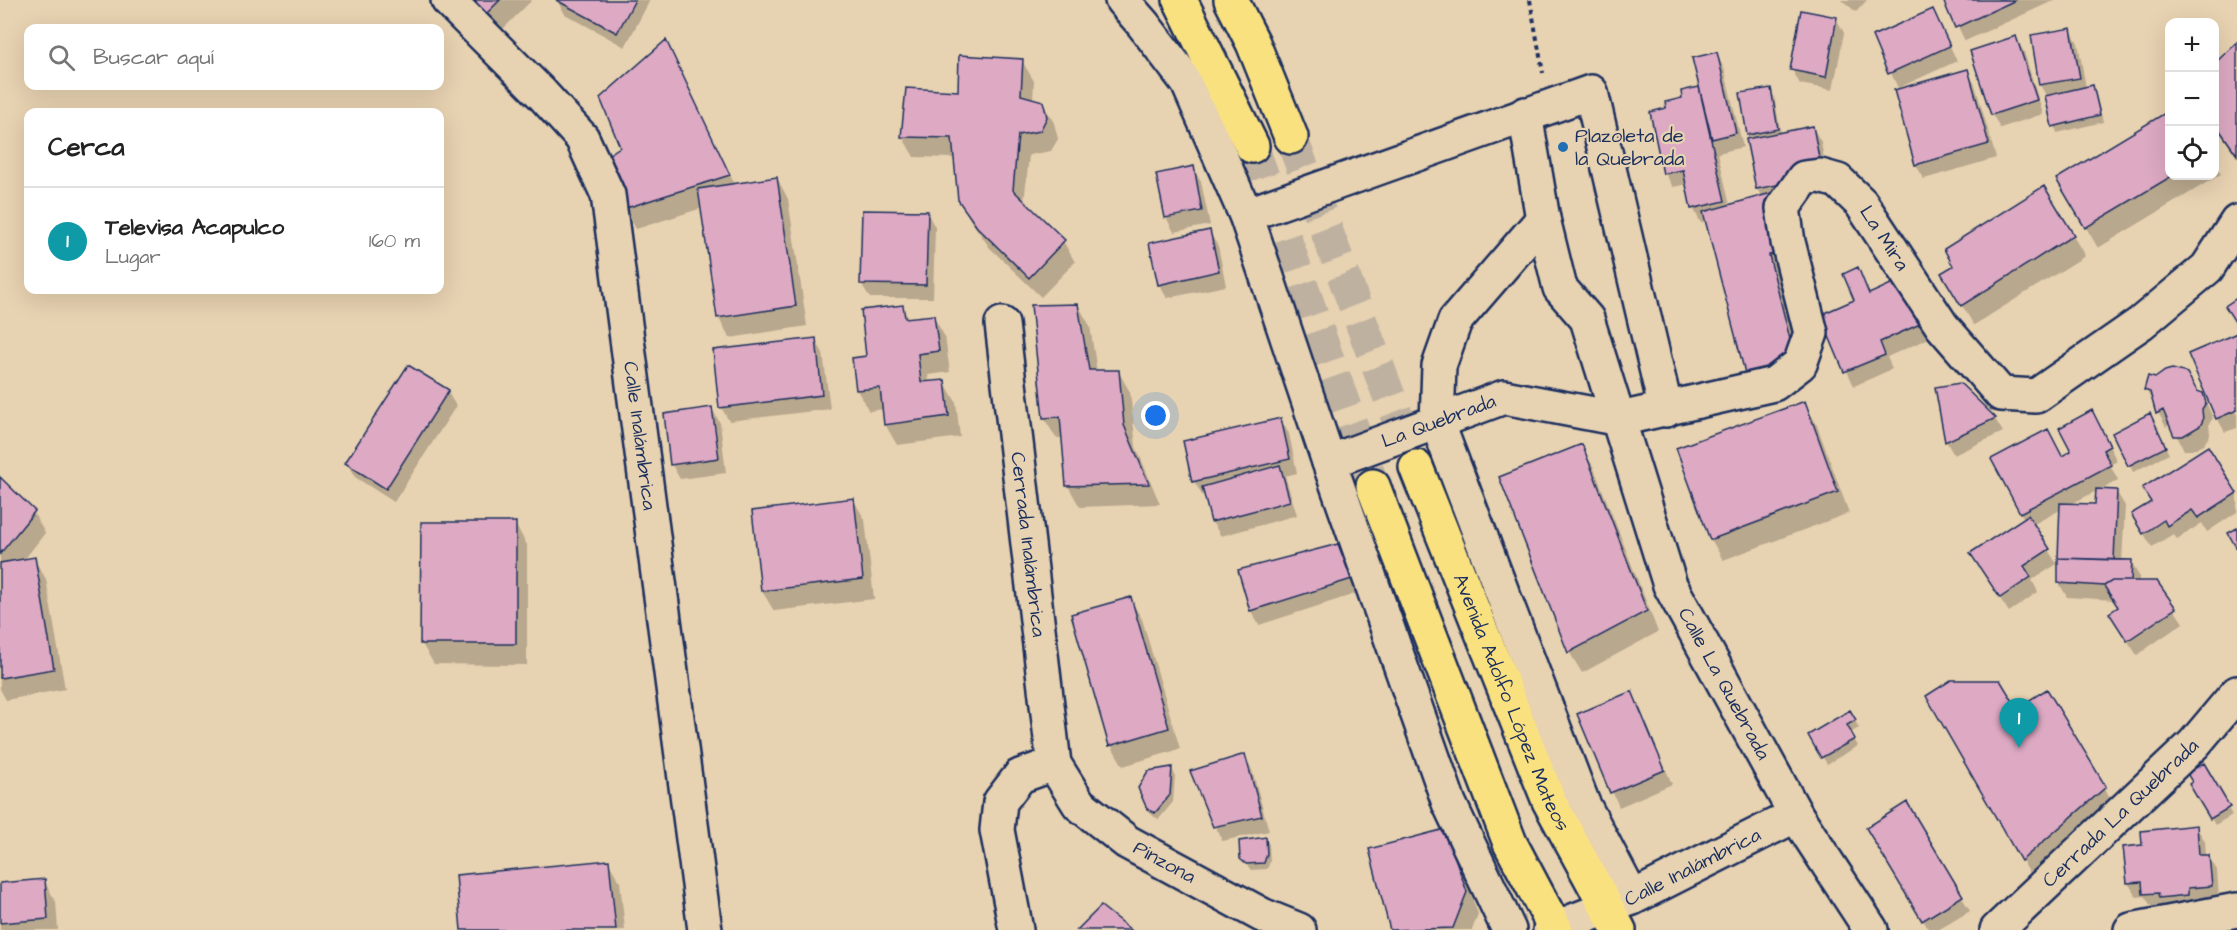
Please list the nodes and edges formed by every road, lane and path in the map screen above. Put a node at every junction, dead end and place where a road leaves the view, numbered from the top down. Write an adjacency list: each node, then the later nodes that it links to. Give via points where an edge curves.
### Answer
1 (448, 0): 24 (street, Calle Inalámbrica, via 582,138 608,195)
2 (1122, 0): 9 (street, via 1188,83)
3 (1180, 0): 8 (main road)
4 (1232, 0): 7 (main road)
5 (1530, 0): 6 (path)
6 (1537, 110): 9 (street); 10 (street, Calle La Quebrada); 13 (street, via 1591,92)
7 (1291, 136)
8 (1252, 146)
9 (1246, 215): 16 (street)
10 (1543, 219): 14 (street, Calle La Quebrada, via 1560,288 1587,319); 15 (street, via 1455,321 1439,366)
11 (2237, 222): 13 (street, La Mira, via 2207,268 2141,323 2036,396 2001,394 1942,326 1861,203 1838,181 1820,176 1804,178 1783,208 1811,333 1800,364 1774,384)
12 (1002, 324): 20 (street, Cerrada Inalámbrica)
13 (1666, 410): 14 (street, La Mira)
14 (1620, 419): 15 (street, La Quebrada, via 1504,397); 21 (street, Calle La Quebrada, via 1670,585)
15 (1437, 422): 16 (street, La Quebrada); 23 (street, via 1583,804)
16 (1329, 462): 27 (street, via 1449,803)
17 (1416, 467): 23 (main road, Avenida Adolfo López Mateos, via 1549,801)
18 (1373, 486): 29 (main road, via 1510,843)
19 (2237, 693): 31 (street, Cerrada La Quebrada, via 2194,744)
20 (1054, 764): 25 (street, via 1020,776 1000,802 997,830); 26 (street, Pinzona, via 1079,804 1127,842 1262,915)
21 (1796, 815): 23 (street, Calle Inalámbrica); 30 (street, Calle La Quebrada)
22 (2237, 910): 32 (street)
23 (1619, 912): 29 (street, Calle Inalámbrica)
24 (705, 930)
25 (1016, 930)
26 (1299, 930)
27 (1509, 930)
28 (1550, 930): 29 (street)
29 (1556, 930)
30 (1871, 930)
31 (1997, 930)
32 (2131, 930)

